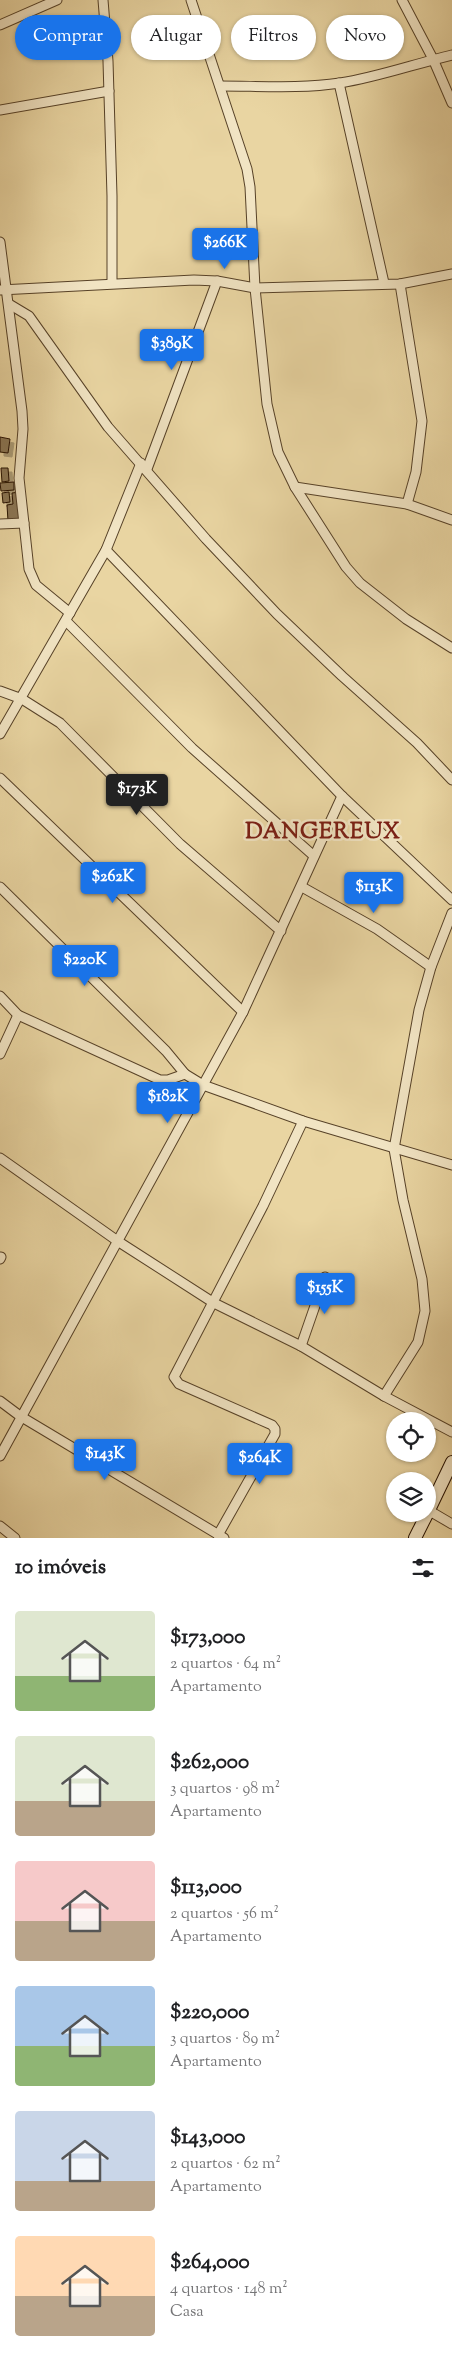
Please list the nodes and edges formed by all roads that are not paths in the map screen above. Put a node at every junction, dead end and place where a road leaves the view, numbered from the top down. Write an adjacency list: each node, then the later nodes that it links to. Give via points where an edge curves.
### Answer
1 (57, 0): 5 (street)
2 (103, 0): 11 (street)
3 (190, 0): 10 (street)
4 (402, 0): 8 (street)
5 (39, 4): 6 (street)
6 (0, 25)
7 (452, 55): 8 (street)
8 (433, 59): 9 (street, via 389,73); 12 (street)
9 (338, 83): 10 (street); 18 (street)
10 (220, 86): 20 (street, via 248,178)
11 (109, 91): 13 (street); 17 (street)
12 (452, 103)
13 (0, 110)
14 (0, 242): 21 (street)
15 (452, 274): 19 (street)
16 (218, 281): 17 (street); 20 (street); 23 (street)
17 (112, 283): 21 (street)
18 (384, 283): 19 (street); 20 (street)
19 (400, 284): 25 (street, via 422,420 416,472)
20 (255, 288): 24 (street, via 270,427)
21 (3, 290): 22 (street)
22 (9, 304): 23 (street, via 29,316 108,428); 27 (street, via 22,411 19,478)
23 (144, 466): 29 (street); 36 (street, via 206,539 277,614 417,743)
24 (295, 487): 25 (street); 31 (street, via 346,567 360,583 406,619)
25 (407, 504): 26 (street)
26 (452, 520)
27 (24, 523): 28 (street); 30 (street, via 31,578)
28 (0, 524)
29 (106, 550): 30 (street); 37 (street)
30 (68, 617): 33 (street); 38 (street, via 192,748)
31 (452, 648)
32 (0, 691): 33 (street)
33 (22, 699): 34 (street); 43 (street, via 60,723 180,844)
34 (0, 734)
35 (0, 778): 46 (street)
36 (452, 780)
37 (342, 796): 38 (street); 41 (street)
38 (314, 856): 40 (street)
39 (0, 887): 49 (street, via 166,1050)
40 (302, 887): 43 (street); 44 (street, via 377,929)
41 (452, 900)
42 (452, 913): 44 (street)
43 (281, 931): 46 (street)
44 (430, 967): 52 (street)
45 (0, 996): 47 (street)
46 (243, 1012): 50 (street)
47 (18, 1015): 48 (street); 49 (street, via 160,1080)
48 (0, 1054)
49 (185, 1074): 50 (street)
50 (203, 1085): 51 (street); 55 (street)
51 (303, 1121): 52 (street); 57 (street)
52 (394, 1148): 54 (street); 59 (street, via 422,1279 425,1311 418,1342)
53 (0, 1158): 55 (street)
54 (452, 1165)
55 (119, 1242): 57 (street); 61 (street)
56 (325, 1277): 58 (street)
57 (214, 1303): 58 (street); 70 (street, via 175,1381 275,1429)
58 (301, 1346): 59 (street)
59 (384, 1396): 62 (street)
60 (0, 1401): 61 (street)
61 (20, 1416): 63 (street); 70 (street)
62 (452, 1432)
63 (0, 1456)
64 (452, 1462): 65 (main road)
65 (436, 1494)
66 (436, 1516): 68 (street)
67 (422, 1522): 72 (main road)
68 (452, 1524)
69 (0, 1526): 71 (street)
70 (221, 1536)
71 (16, 1538)
72 (415, 1538)

